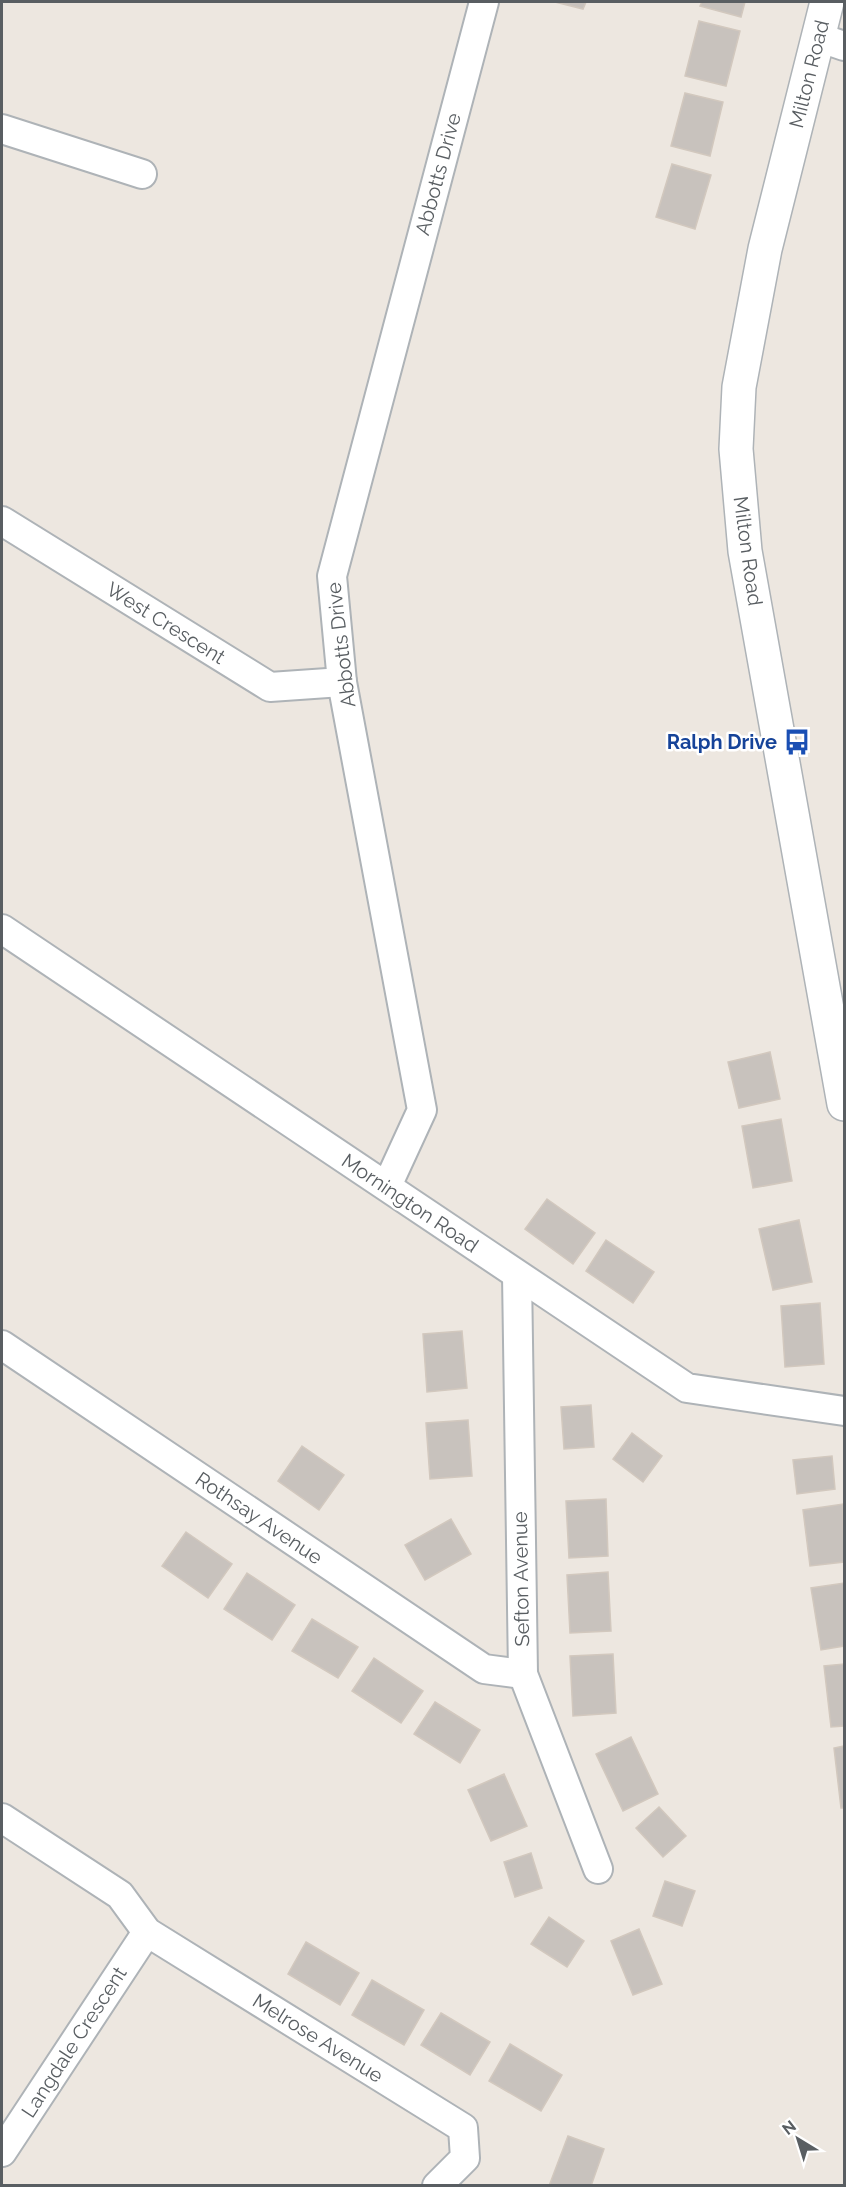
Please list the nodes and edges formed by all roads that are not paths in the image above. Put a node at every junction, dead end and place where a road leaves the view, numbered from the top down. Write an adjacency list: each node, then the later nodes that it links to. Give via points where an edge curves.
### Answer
1 (484, 2): 7 (street, Abbotts Drive, via 332,576)
2 (827, 2): 3 (street, Milton Road)
3 (831, 41): 9 (street, Milton Road, via 765,249 739,387 736,449 745,552)
4 (2, 129): 5 (street)
5 (142, 174)
6 (3, 527): 7 (street, West Crescent, via 270,687)
7 (342, 682): 10 (street, Abbotts Drive, via 422,1110)
8 (2, 929): 10 (street, Mornington Road)
9 (844, 1104)
10 (387, 1186): 11 (street, Mornington Road)
11 (517, 1275): 13 (street, Mornington Road, via 687,1388); 14 (street, Sefton Avenue)
12 (2, 1345): 14 (street, Rothsay Avenue, via 484,1669)
13 (844, 1411)
14 (523, 1674): 16 (street, Sefton Avenue)
15 (2, 1818): 17 (street, via 120,1895)
16 (598, 1869)
17 (147, 1932): 18 (street, Langdale Crescent); 19 (street, Melrose Avenue, via 463,2128 465,2158)
18 (2, 2152)
19 (437, 2186)

